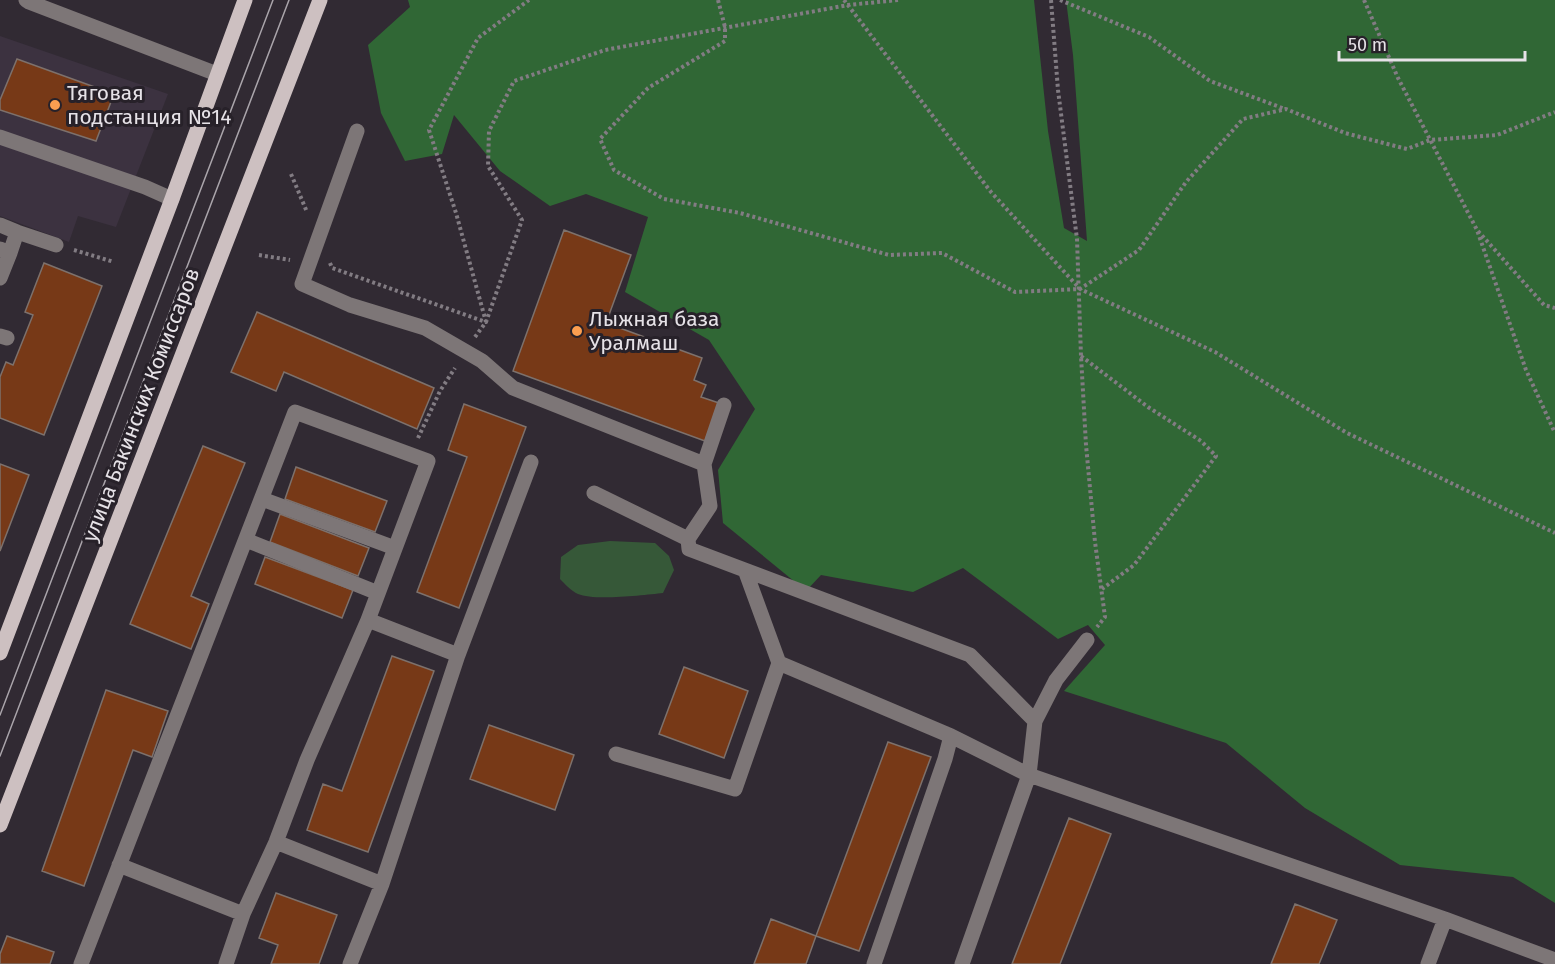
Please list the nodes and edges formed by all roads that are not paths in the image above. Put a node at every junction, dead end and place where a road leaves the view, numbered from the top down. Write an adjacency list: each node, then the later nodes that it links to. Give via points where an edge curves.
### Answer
1 (27, 0): 4 (street)
2 (246, 0): 4 (main road, улица Бакинских Комиссаров)
3 (320, 0): 32 (main road, улица Бакинских Комиссаров)
4 (217, 74): 7 (main road, улица Бакинских Комиссаров)
5 (357, 131): 15 (street, via 302,284 350,305 425,328 482,361 513,388)
6 (0, 137): 7 (street)
7 (172, 199): 25 (main road, улица Бакинских Комиссаров)
8 (0, 225): 9 (street)
9 (17, 232): 10 (street); 11 (street)
10 (56, 244)
11 (5, 251): 12 (street)
12 (0, 278)
13 (724, 405): 15 (street)
14 (531, 462): 26 (street)
15 (704, 464): 19 (street, via 710,506)
16 (594, 493): 19 (street)
17 (262, 499): 18 (street); 20 (street); 20 (street, via 295,412 428,461)
18 (246, 540): 22 (street); 34 (street)
19 (688, 540): 21 (street, via 689,549)
20 (395, 548): 22 (street)
21 (745, 570): 27 (street); 28 (street, via 970,655)
22 (378, 593): 23 (street)
23 (368, 620): 26 (street); 33 (street)
24 (1087, 640): 28 (street, via 1056,680)
25 (0, 653)
26 (458, 655): 35 (street)
27 (779, 663): 29 (street); 30 (street, via 735,789)
28 (1035, 721): 31 (street)
29 (951, 736): 31 (street); 42 (street)
30 (616, 754)
31 (1029, 775): 37 (street); 43 (street)
32 (0, 825)
33 (276, 842): 35 (street); 36 (street)
34 (119, 865): 36 (street); 39 (street)
35 (382, 884): 41 (street)
36 (243, 914): 40 (street)
37 (1445, 919): 38 (street); 44 (street)
38 (1555, 960)
39 (81, 964)
40 (226, 964)
41 (350, 964)
42 (874, 964)
43 (962, 964)
44 (1428, 964)

